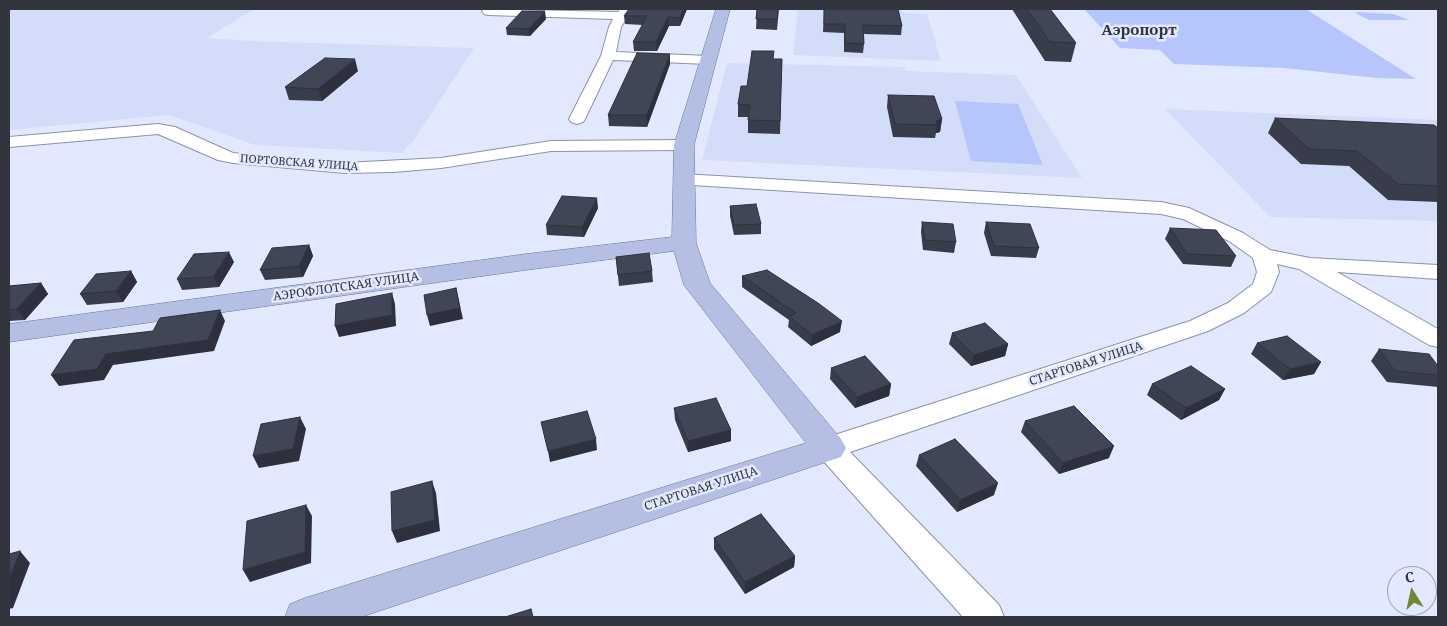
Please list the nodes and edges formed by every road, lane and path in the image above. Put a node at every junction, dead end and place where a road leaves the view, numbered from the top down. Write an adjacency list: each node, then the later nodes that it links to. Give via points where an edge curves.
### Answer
1 (723, 9): 5 (main road)
2 (488, 11): 3 (street)
3 (624, 12): 4 (street, via 615,27)
4 (608, 56): 5 (street); 6 (street)
5 (708, 60): 8 (main road)
6 (577, 119)
7 (9, 142): 8 (street, ПОРТОВСКАЯ УЛИЦА, via 158,129 233,158 345,168 441,163 551,146)
8 (684, 145): 9 (main road)
9 (683, 180): 10 (main road); 11 (street, via 1161,208 1189,214 1236,237)
10 (684, 243): 14 (main road, АЭРОФЛОТСКАЯ УЛИЦА); 16 (main road, via 697,285)
11 (1262, 255): 12 (street); 16 (street, СТАРТОВАЯ УЛИЦА, via 1268,272 1262,287 1236,308 1199,326)
12 (1306, 264): 13 (street); 15 (street)
13 (1438, 272)
14 (9, 333)
15 (1438, 339)
16 (829, 448): 17 (main road, СТАРТОВАЯ УЛИЦА); 18 (street)
17 (305, 617)
18 (986, 617)

